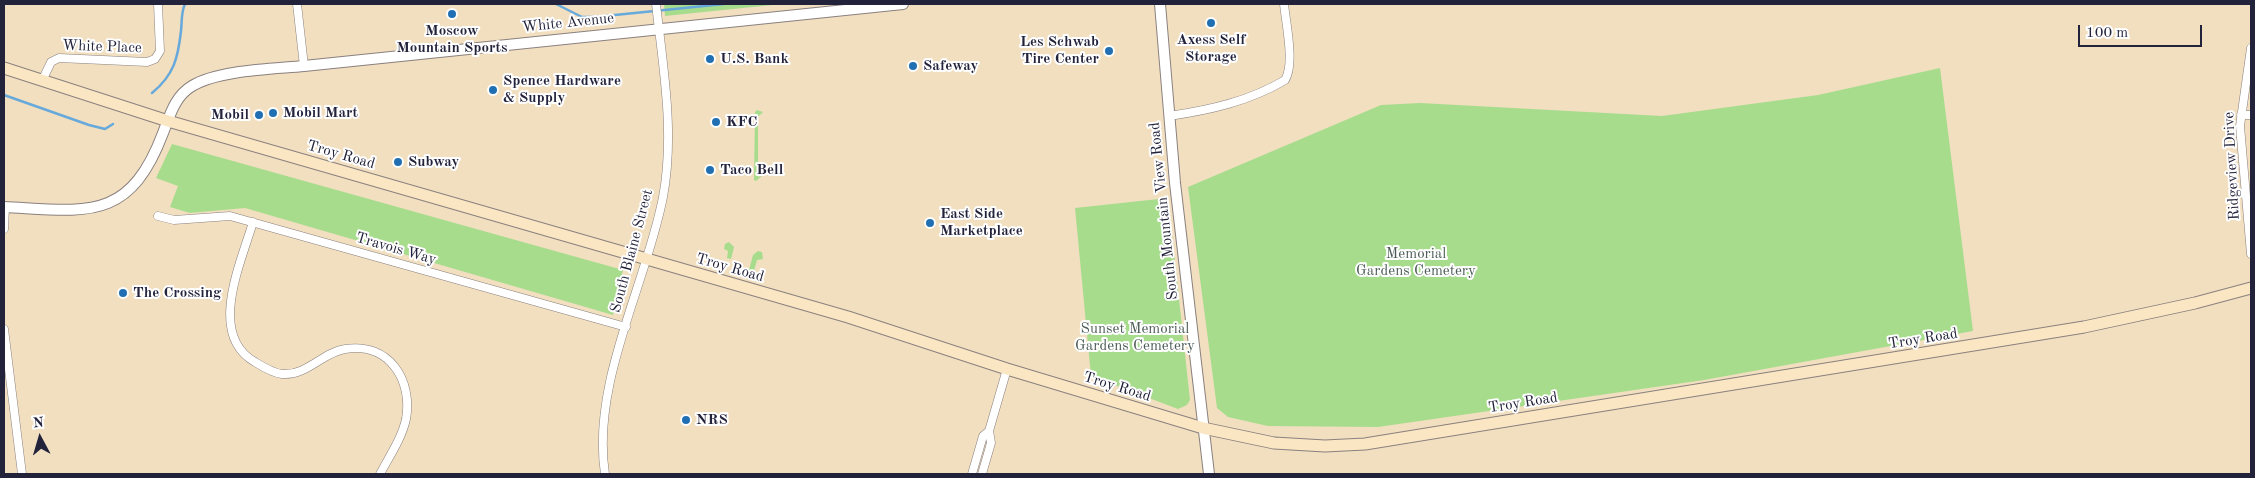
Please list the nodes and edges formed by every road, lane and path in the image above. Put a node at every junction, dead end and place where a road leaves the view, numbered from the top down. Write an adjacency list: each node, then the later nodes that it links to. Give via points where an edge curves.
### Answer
1 (158, 4): 11 (street, White Place, via 160,42 158,56 152,62 55,59 46,68)
2 (297, 4): 9 (street)
3 (656, 4): 7 (street, South Blaine Street)
4 (903, 4): 7 (street, White Avenue)
5 (1160, 4): 14 (street, South Mountain View Road)
6 (1284, 4): 14 (street, via 1290,69 1285,80 1239,101)
7 (659, 26): 9 (street, White Avenue); 21 (street, South Blaine Street, via 669,148 663,196)
8 (2251, 48): 12 (street, Ridgeview Drive)
9 (304, 66): 15 (street, White Avenue, via 202,80 176,100)
10 (4, 68): 11 (main road, Troy Road)
11 (42, 81): 15 (main road, Troy Road)
12 (2241, 115): 13 (street); 20 (street, Ridgeview Drive)
13 (2251, 115)
14 (1169, 116): 28 (street, South Mountain View Road)
15 (168, 121): 16 (street, White Avenue, via 146,171 116,200 96,207 68,210); 21 (main road, Troy Road)
16 (4, 207): 19 (street)
17 (158, 216): 18 (street, Travois Way, via 174,220 230,216)
18 (252, 222): 23 (street, Travois Way); 31 (street, via 229,305 236,346 246,357 282,374 294,373 345,349 375,351 388,357 403,385 406,419)
19 (4, 229)
20 (2251, 254)
21 (646, 260): 23 (street, South Blaine Street); 25 (main road, Troy Road, via 848,317)
22 (2251, 288): 28 (main road, Troy Road, via 2140,316 2075,328 1365,444 1274,443)
23 (626, 327): 32 (street, South Blaine Street, via 611,381 603,431)
24 (4, 329): 26 (street)
25 (1008, 369): 28 (main road, Troy Road); 29 (street)
26 (14, 409): 27 (street); 30 (street)
27 (4, 410)
28 (1203, 428): 35 (street, South Mountain View Road)
29 (990, 431): 33 (street, via 983,436); 34 (street, via 991,443)
30 (22, 474)
31 (380, 474)
32 (605, 474)
33 (972, 474)
34 (982, 474)
35 (1209, 474)

